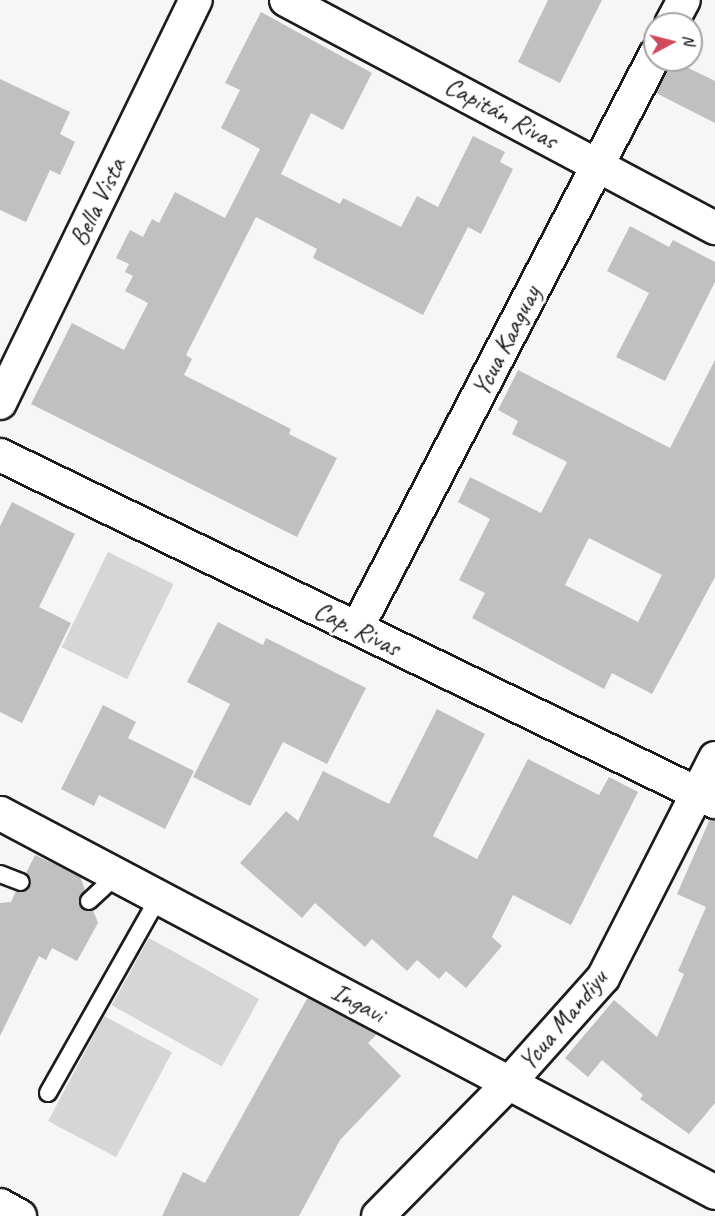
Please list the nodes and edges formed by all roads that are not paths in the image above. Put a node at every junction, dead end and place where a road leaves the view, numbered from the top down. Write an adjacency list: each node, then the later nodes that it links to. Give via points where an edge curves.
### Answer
1 (196, 0): 6 (street, Bella Vista)
2 (286, 0): 4 (street, Capitán Rivas)
3 (646, 72): 4 (street, Ycua Kaaguay)
4 (598, 165): 5 (street, Capitán Rivas); 8 (street, Ycua Kaaguay)
5 (715, 228)
6 (0, 403)
7 (0, 455): 8 (street, Cap. Rivas)
8 (357, 628): 10 (street, Cap. Rivas)
9 (715, 758): 10 (street, Ycua Mandiyu)
10 (707, 798): 17 (street, Ycua Mandiyu, via 603,978)
11 (0, 813): 13 (main road, Ingavi)
12 (0, 874): 14 (lane)
13 (117, 875): 15 (main road, Ingavi); 16 (lane)
14 (21, 882)
15 (159, 897): 17 (main road, Ingavi); 18 (lane)
16 (89, 901)
17 (509, 1083): 19 (main road, Ingavi); 22 (street, Ycua Mandiyu)
18 (48, 1093)
19 (715, 1192)
20 (0, 1205): 21 (street)
21 (20, 1216)
22 (378, 1216)

